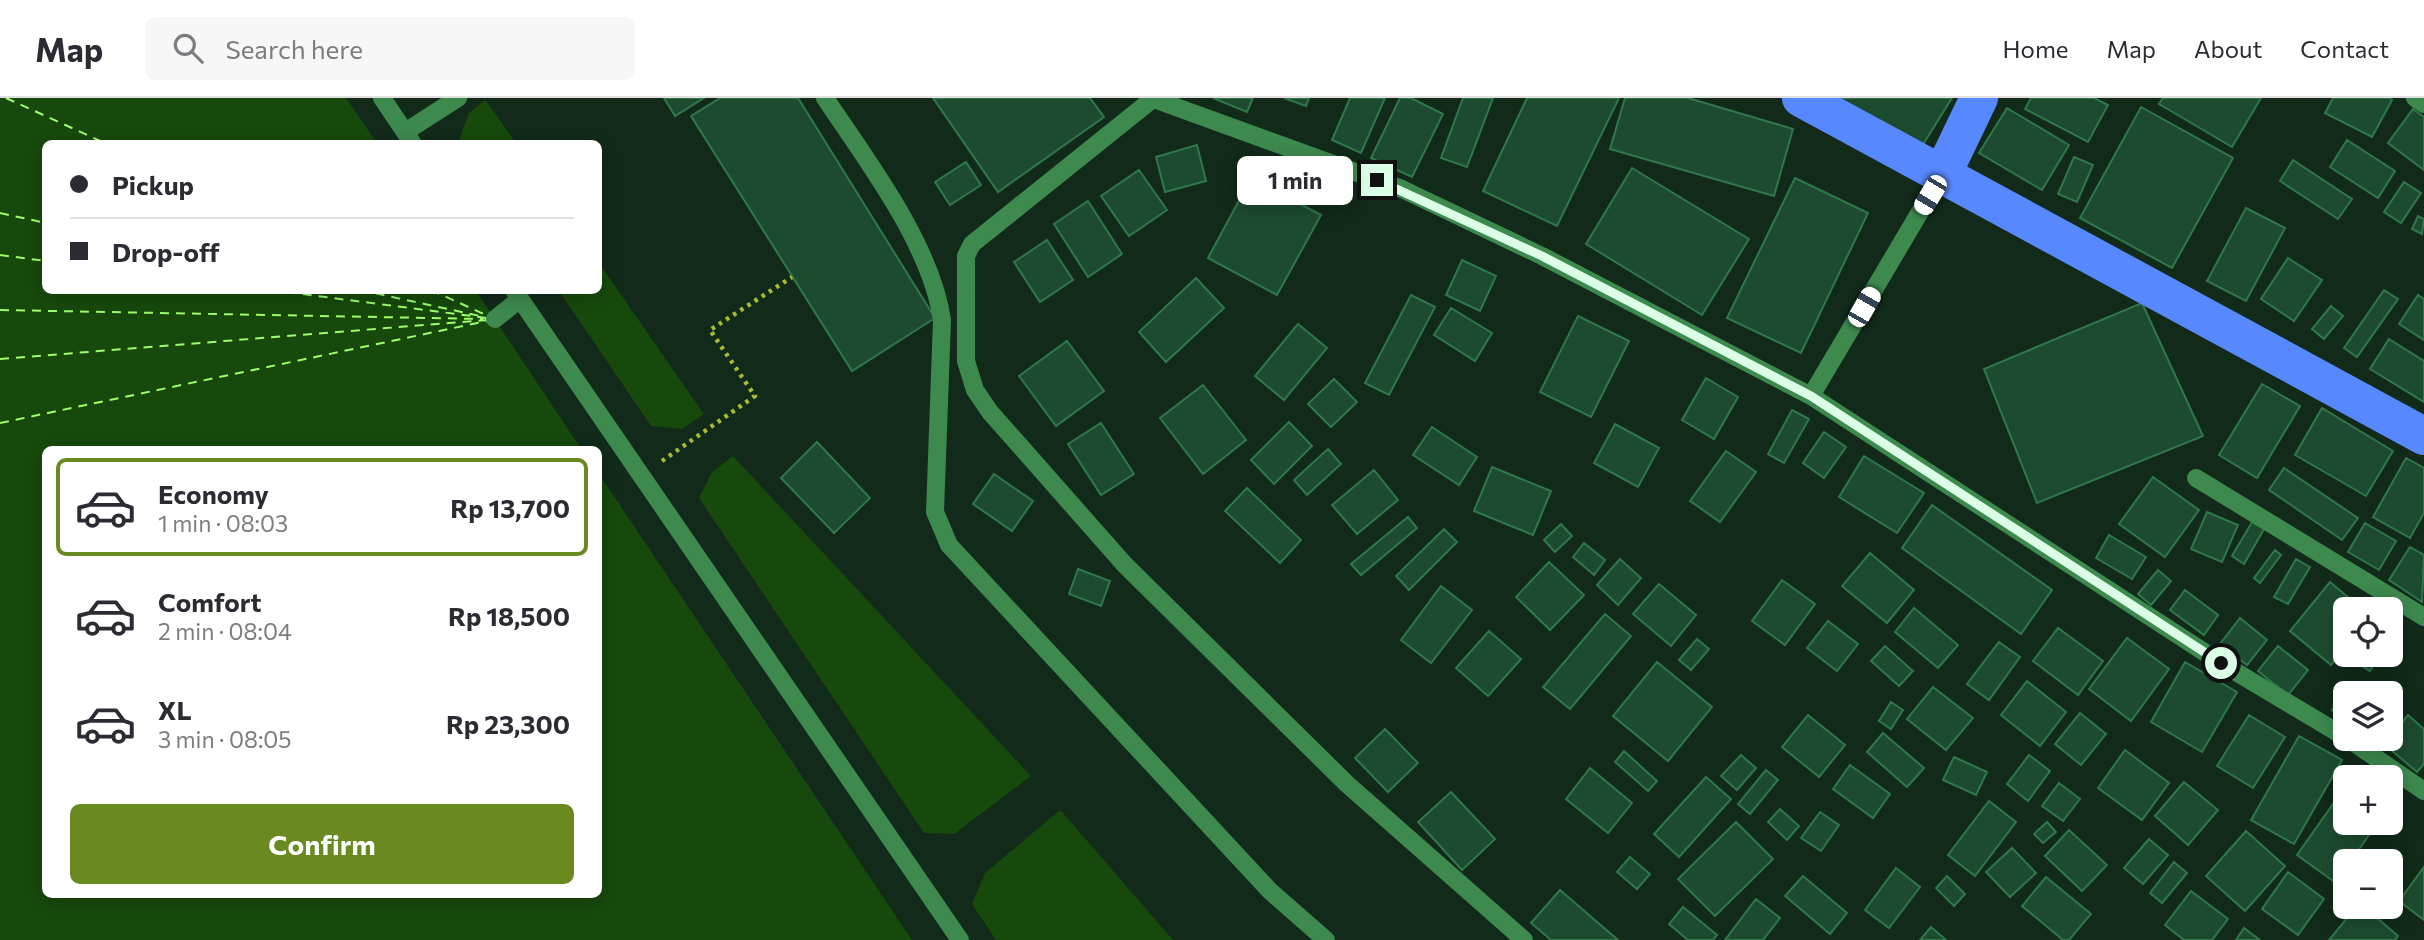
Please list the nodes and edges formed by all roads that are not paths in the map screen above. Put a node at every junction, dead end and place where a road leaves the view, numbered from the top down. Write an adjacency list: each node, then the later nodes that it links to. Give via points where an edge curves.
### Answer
1 (382, 98): 9 (street)
2 (458, 98): 9 (street)
3 (825, 98): 21 (street, via 899,210 939,297 935,512 949,545 1270,891)
4 (1154, 98): 13 (street, via 1402,189); 22 (street, via 972,244 966,257 966,361 975,390 1125,565 1347,784)
5 (1801, 98): 10 (highway)
6 (1979, 98): 10 (highway)
7 (2415, 98): 8 (street)
8 (2424, 104)
9 (409, 138)
10 (1943, 173): 13 (street); 14 (highway)
11 (517, 295): 12 (street); 20 (street)
12 (495, 319)
13 (1811, 396): 17 (street, via 2221,663)
14 (2424, 436)
15 (2196, 478): 16 (street)
16 (2424, 617)
17 (2333, 730)
18 (2365, 751): 19 (street)
19 (2424, 791)
20 (960, 940)
21 (1326, 940)
22 (1524, 940)

